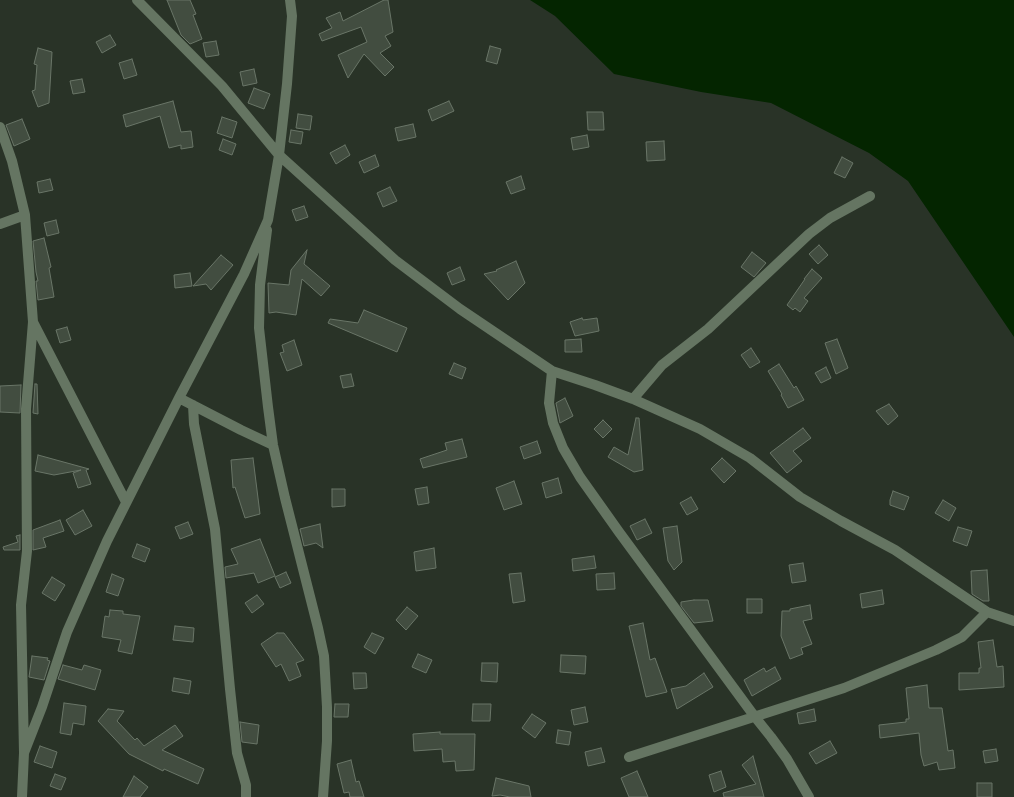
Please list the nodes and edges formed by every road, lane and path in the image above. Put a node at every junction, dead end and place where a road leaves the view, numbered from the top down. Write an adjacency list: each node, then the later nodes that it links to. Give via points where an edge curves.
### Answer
1 (137, 0): 4 (street, via 222,86)
2 (290, 0): 4 (street, via 292,16)
3 (0, 127): 6 (street)
4 (279, 155): 7 (street); 10 (street, via 395,260 460,309)
5 (870, 196): 12 (street, via 830,218 809,234 708,329 662,365)
6 (25, 215): 8 (street); 9 (street)
7 (268, 220): 11 (street, via 244,274); 14 (street, via 260,285 259,328)
8 (0, 224)
9 (33, 322): 15 (street); 19 (street, via 26,409 27,550 21,605)
10 (552, 371): 12 (street); 18 (street, via 549,403 553,423 563,448 580,477)
11 (179, 398): 13 (street); 15 (street)
12 (633, 399): 16 (street, via 700,429 750,458 800,497 895,550)
13 (193, 405): 14 (street); 22 (street, via 194,424 215,529 231,703)
14 (273, 445): 23 (street, via 324,656 327,741)
15 (126, 502): 19 (street, via 67,632)
16 (986, 612): 17 (street); 18 (street, via 962,636 936,650 844,688)
17 (1014, 621)
18 (755, 717): 20 (street); 24 (street, via 787,759)
19 (24, 753): 21 (street)
20 (629, 757)
21 (22, 797)
22 (246, 797)
23 (323, 797)
24 (809, 797)

